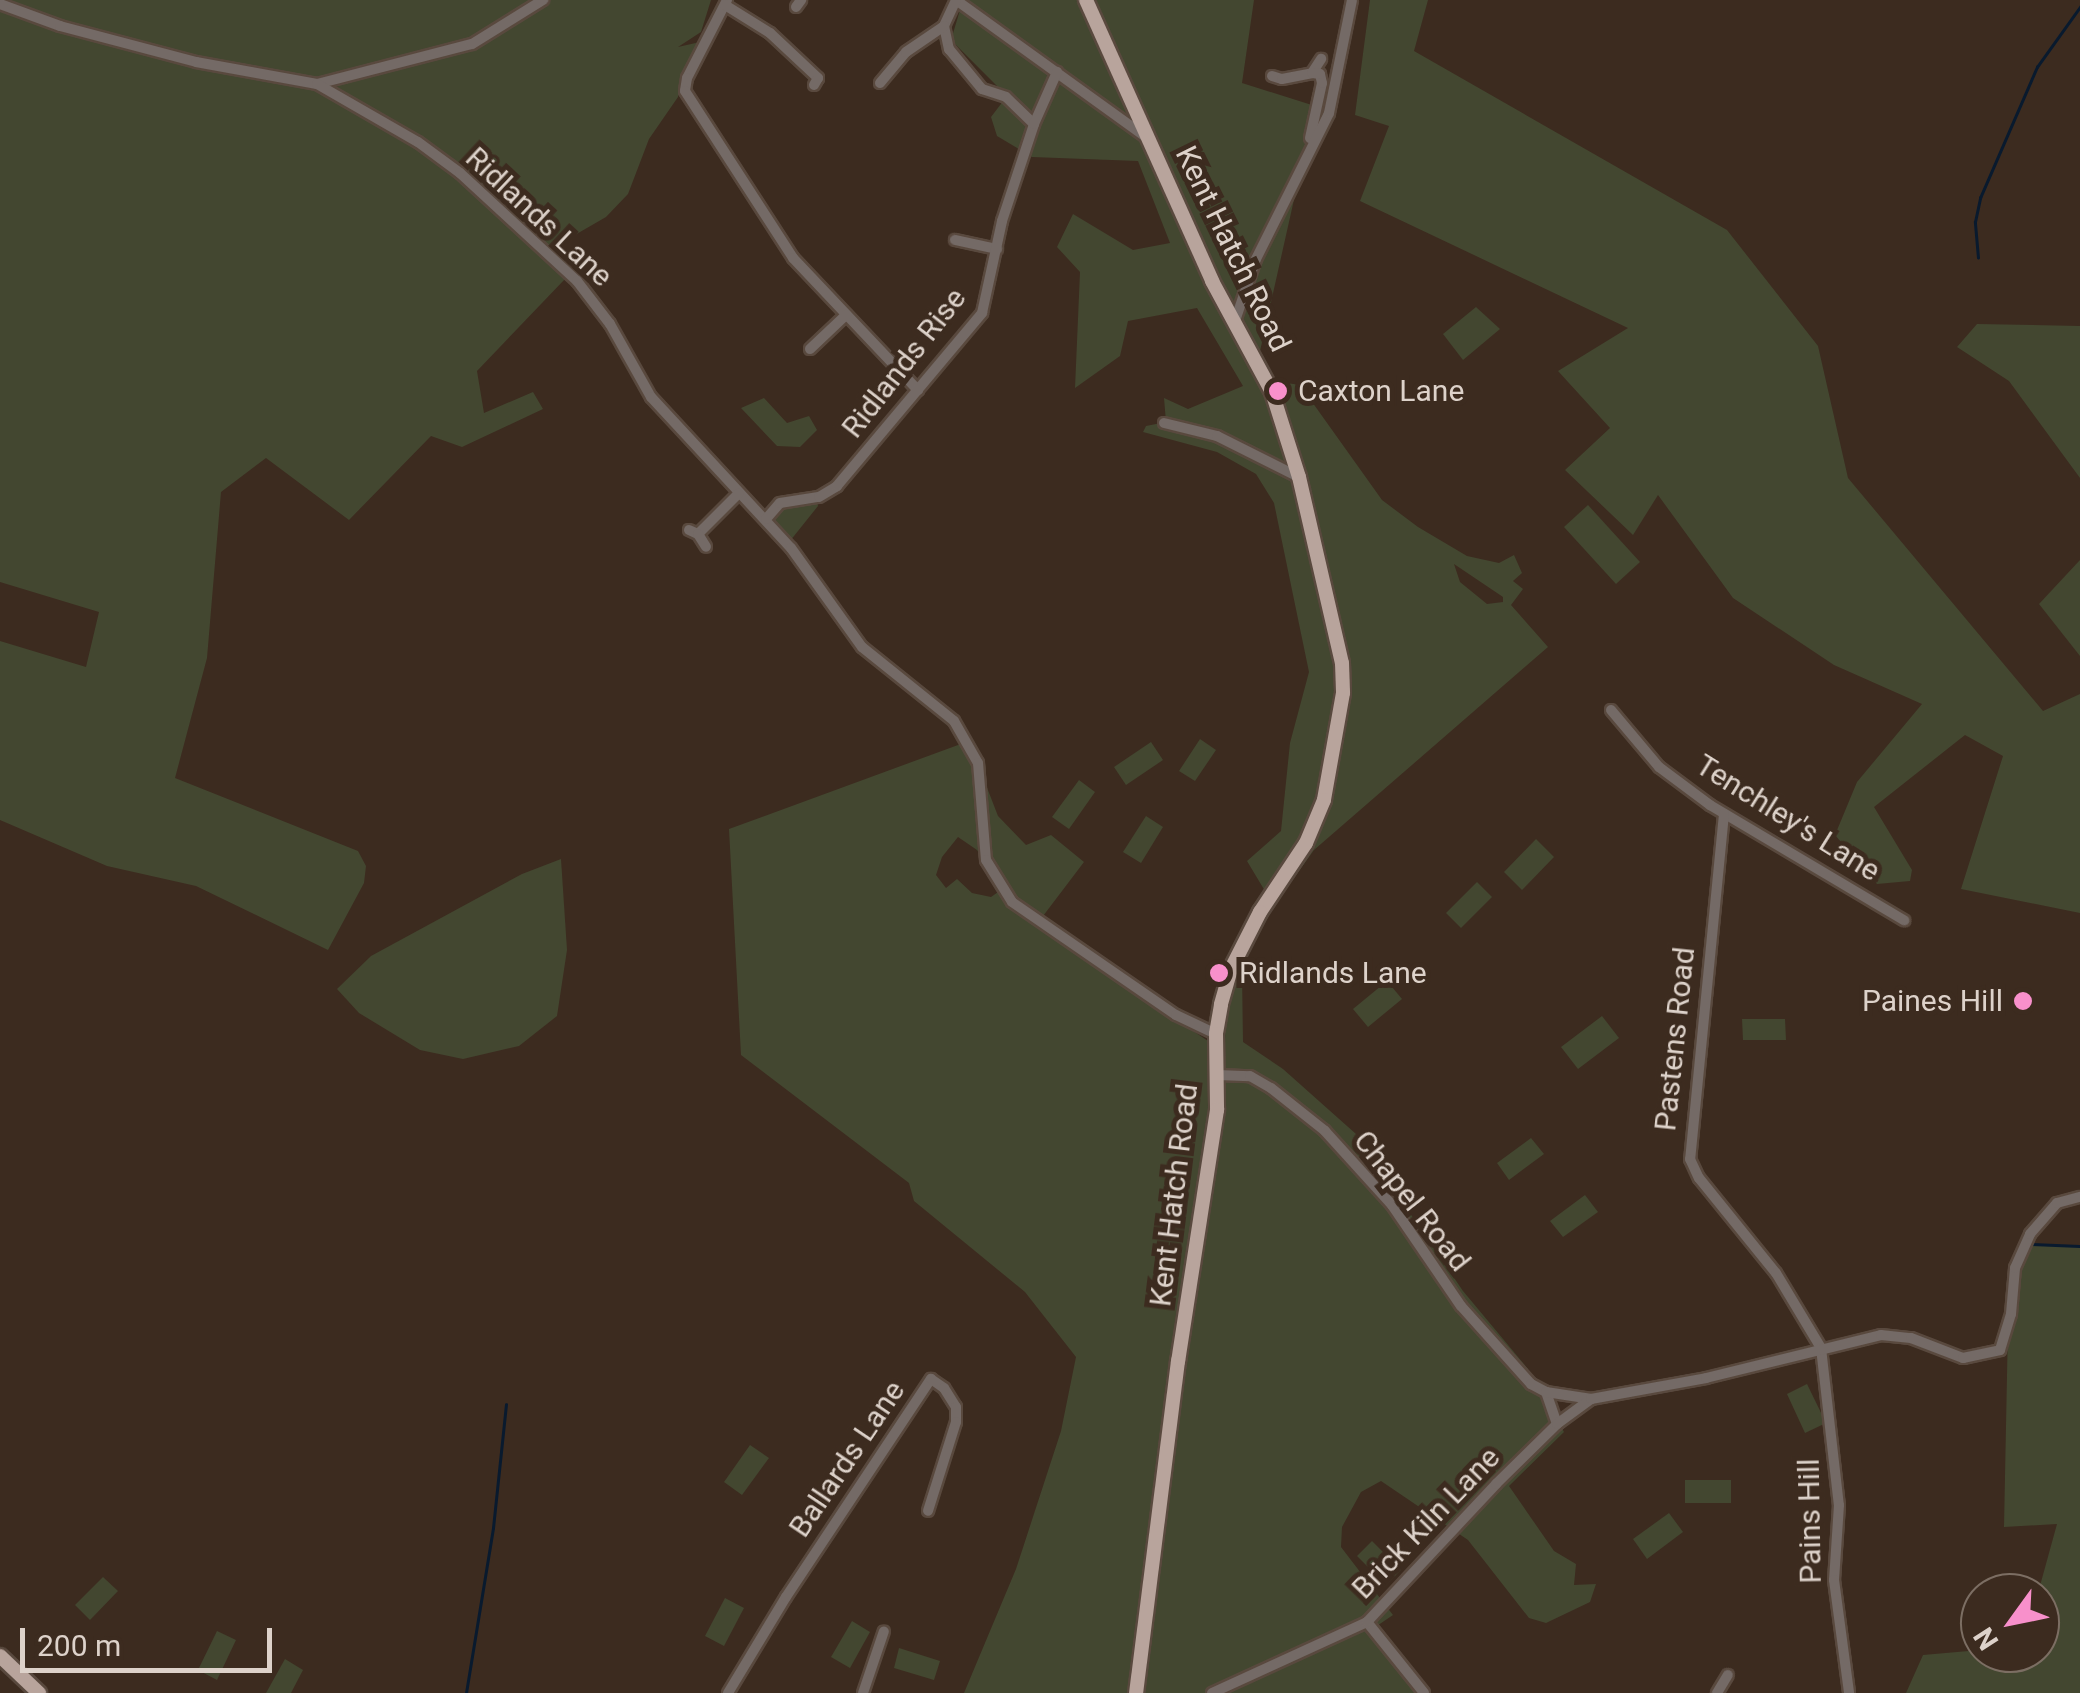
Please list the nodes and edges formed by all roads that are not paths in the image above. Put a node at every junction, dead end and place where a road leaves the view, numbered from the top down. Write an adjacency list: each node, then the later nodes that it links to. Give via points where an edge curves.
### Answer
1 (543, 0): 13 (street, via 472,44)
2 (956, 0): 7 (street); 9 (street)
3 (1086, 0): 16 (main road, Kent Hatch Road)
4 (1352, 0): 17 (street, via 1328,113)
5 (726, 2): 14 (street, via 818,78); 20 (street, via 685,91 783,244)
6 (0, 4): 13 (street, via 196,62)
7 (939, 30): 12 (street, via 906,52); 15 (street, via 982,90 1006,97)
8 (1321, 59): 10 (street)
9 (1057, 72): 15 (street, Ridlands Rise); 16 (street)
10 (1312, 73): 11 (street); 17 (street, via 1322,83)
11 (1272, 76)
12 (880, 83)
13 (317, 84): 26 (street, Ridlands Lane, via 460,173 577,281 651,397)
14 (814, 85)
15 (1034, 124): 19 (street, Ridlands Rise)
16 (1148, 139): 21 (main road, Kent Hatch Road)
17 (1307, 153): 21 (street, via 1256,259)
18 (955, 240): 19 (street)
19 (997, 249): 23 (street, Ridlands Rise, via 982,313)
20 (846, 315): 22 (street); 23 (street)
21 (1235, 321): 25 (main road, Kent Hatch Road, via 1264,371)
22 (810, 350)
23 (918, 390): 27 (street, Ridlands Rise, via 837,486 819,497 780,503)
24 (1164, 423): 25 (street, via 1216,436)
25 (1299, 477): 32 (main road, Kent Hatch Road, via 1342,662 1332,769 1306,844 1231,968)
26 (738, 494): 27 (street, Ridlands Lane); 28 (street, via 694,532)
27 (766, 519): 32 (street, Ridlands Lane, via 862,647 954,721 975,750 986,860 1012,902 1176,1015)
28 (706, 547)
29 (1611, 710): 30 (street, Tenchley's Lane, via 1659,767)
30 (1724, 814): 31 (street, Tenchley's Lane); 35 (street, Pastens Road, via 1690,1159 1776,1273)
31 (1904, 920)
32 (1216, 1034): 33 (main road, Kent Hatch Road)
33 (1218, 1075): 36 (street, Chapel Road, via 1250,1076 1325,1132 1392,1206 1461,1306 1531,1384); 47 (main road, Kent Hatch Road)
34 (2080, 1197): 35 (street, via 2057,1203 2030,1234 2015,1268 2000,1350 1963,1358 1911,1338 1881,1335)
35 (1821, 1348): 37 (street); 51 (street, Pains Hill, via 1840,1505 1834,1580)
36 (1546, 1392): 37 (street); 38 (street)
37 (1591, 1399): 38 (street)
38 (1557, 1424): 40 (street, Brick Kiln Lane)
39 (928, 1511): 45 (street, Ballards Lane, via 956,1422 956,1408 932,1379)
40 (1370, 1627): 48 (street, Brick Kiln Lane); 49 (street)
41 (884, 1631): 46 (street)
42 (0, 1656): 44 (main road)
43 (1728, 1674): 50 (street)
44 (40, 1693)
45 (728, 1693)
46 (863, 1693)
47 (1136, 1693)
48 (1212, 1693)
49 (1424, 1693)
50 (1717, 1693)
51 (1849, 1693)

